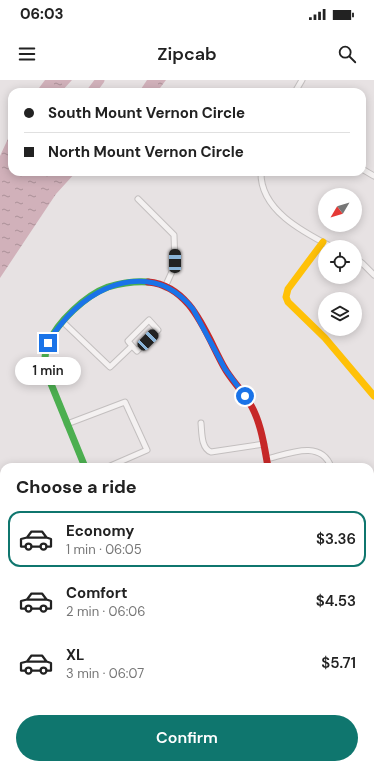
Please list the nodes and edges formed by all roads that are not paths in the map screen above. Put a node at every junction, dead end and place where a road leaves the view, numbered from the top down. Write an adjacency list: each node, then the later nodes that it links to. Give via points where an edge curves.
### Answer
1 (262, 176): 3 (street, via 270,202 299,228)
2 (138, 199): 7 (street, via 174,235 175,265)
3 (319, 240)
4 (318, 248): 10 (street, via 288,289 286,300 325,338)
5 (362, 263): 6 (street)
6 (374, 274)
7 (165, 287): 8 (street, via 145,281 123,282 96,293); 13 (street, via 179,294 193,309 225,369 250,404)
8 (63, 322): 9 (street, via 110,367); 12 (street, via 51,336 45,360 48,377)
9 (132, 346): 9 (street, via 137,351 158,330 149,320 128,342)
10 (374, 396)
11 (201, 423): 13 (street, via 204,447 211,452)
12 (67, 424): 15 (street); 16 (street, via 125,402 147,450)
13 (264, 444): 14 (street)
14 (267, 458): 17 (street); 18 (street, via 314,450 324,455)
15 (83, 463)
16 (117, 463)
17 (268, 463)
18 (329, 463)

